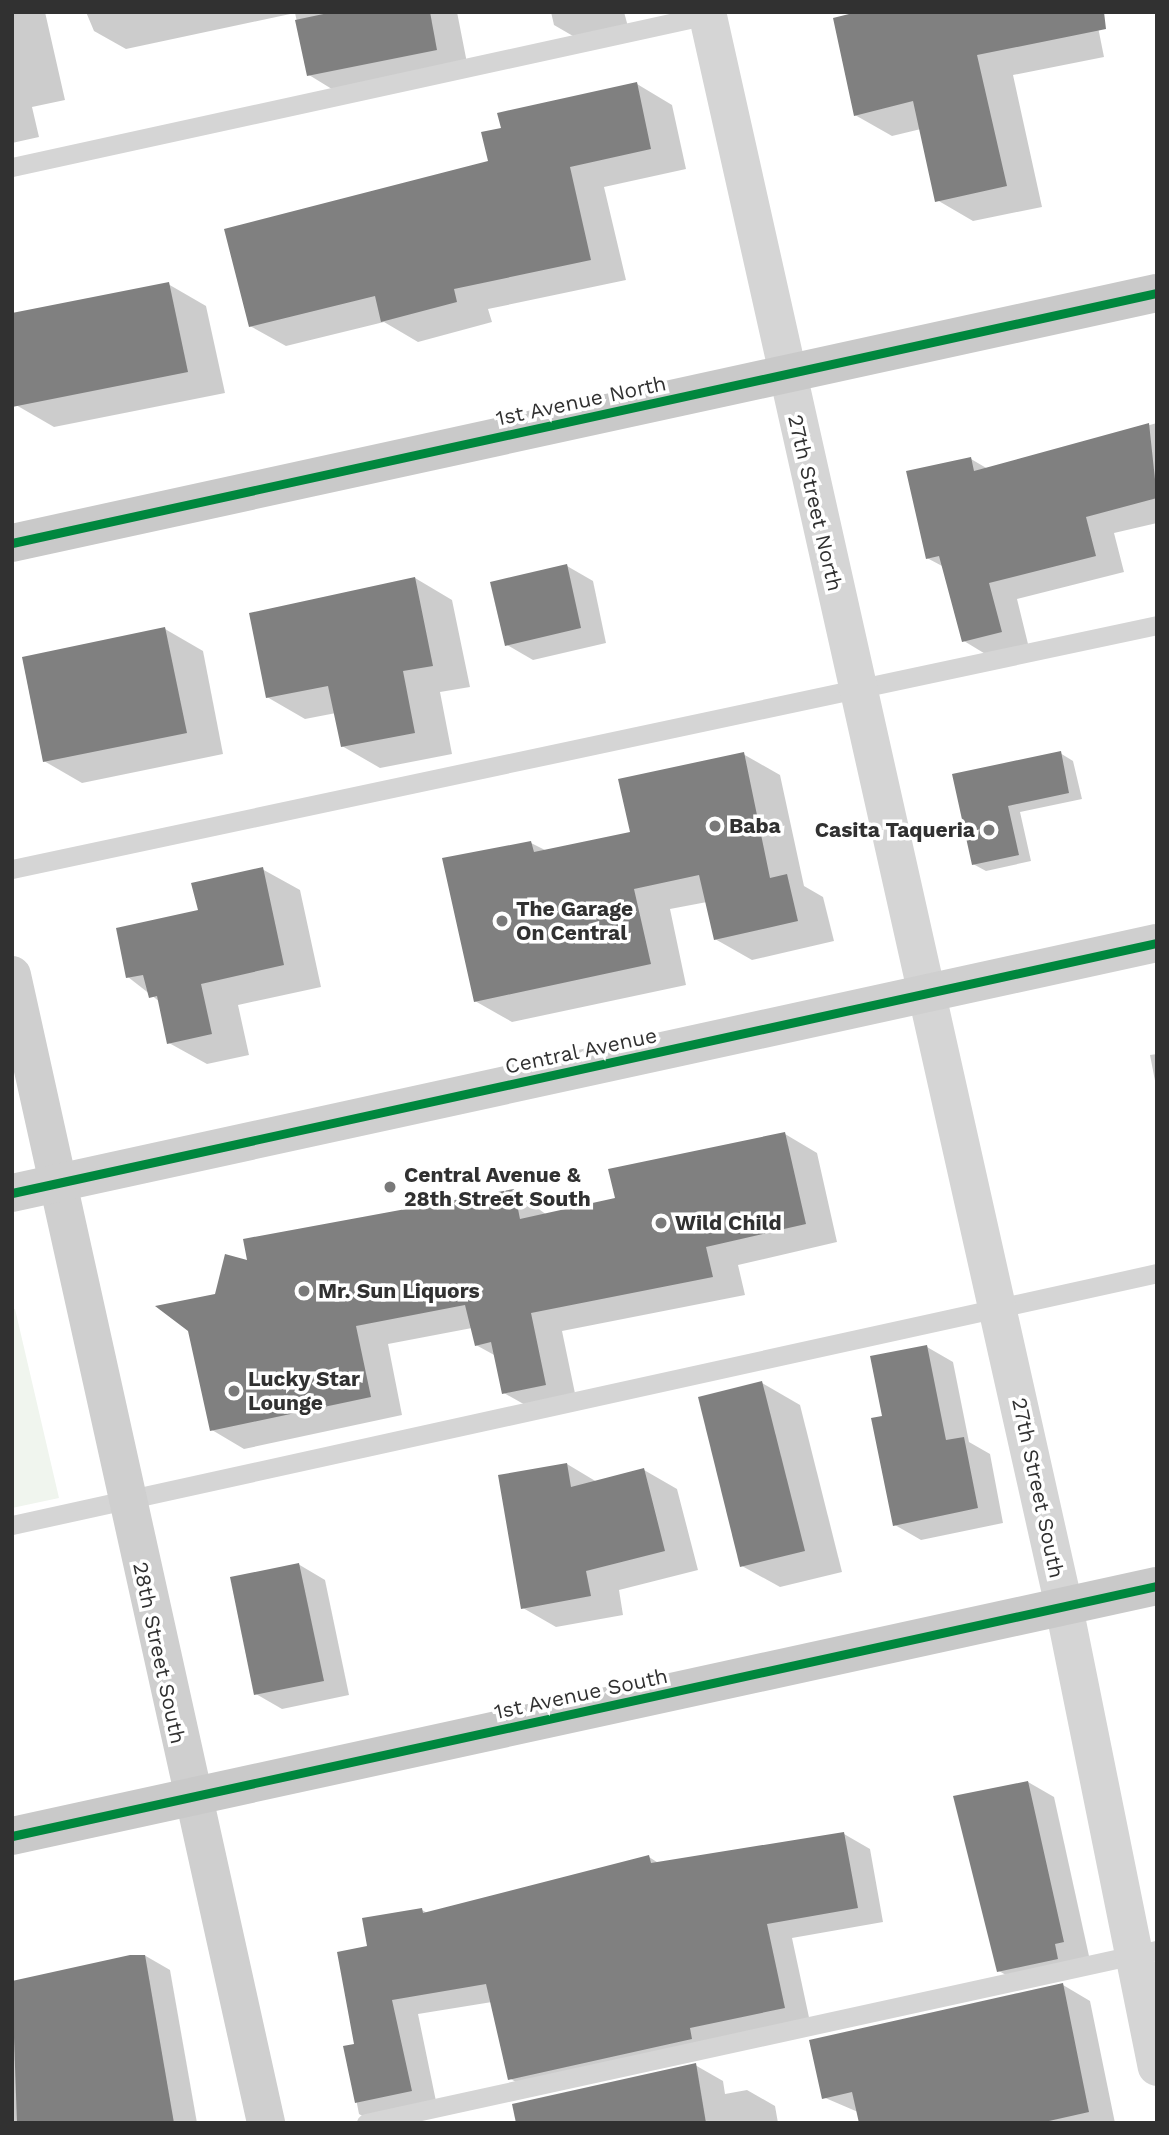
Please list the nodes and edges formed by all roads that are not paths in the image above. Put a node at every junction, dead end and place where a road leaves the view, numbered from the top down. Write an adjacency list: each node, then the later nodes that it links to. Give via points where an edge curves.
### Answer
1 (712, 13): 2 (lane); 4 (street, 27th Street North)
2 (12, 167)
3 (1157, 293): 4 (main road, 1st Avenue North)
4 (786, 374): 5 (main road, 1st Avenue North); 7 (street, 27th Street North)
5 (12, 543)
6 (1157, 625): 7 (lane)
7 (859, 692): 8 (lane); 11 (street, 27th Street North)
8 (12, 869)
9 (1157, 943): 11 (street, Central Avenue)
10 (12, 975): 12 (street, 28th Street South)
11 (929, 993): 12 (street, Central Avenue); 15 (street, 27th Street South)
12 (58, 1183): 13 (street, Central Avenue); 16 (street, 28th Street South)
13 (12, 1193)
14 (1157, 1273): 15 (lane)
15 (999, 1308): 16 (lane); 19 (street, 27th Street South)
16 (126, 1500): 17 (lane); 20 (street, 28th Street South)
17 (12, 1525)
18 (1157, 1586): 19 (main road, 1st Avenue South)
19 (1064, 1606): 20 (main road, 1st Avenue South); 22 (street, 27th Street South)
20 (191, 1797): 21 (main road, 1st Avenue South); 24 (street, 28th Street South)
21 (12, 1836)
22 (1145, 1952): 23 (street, 27th Street South); 25 (lane)
23 (1157, 2067)
24 (265, 2123)
25 (366, 2123)

